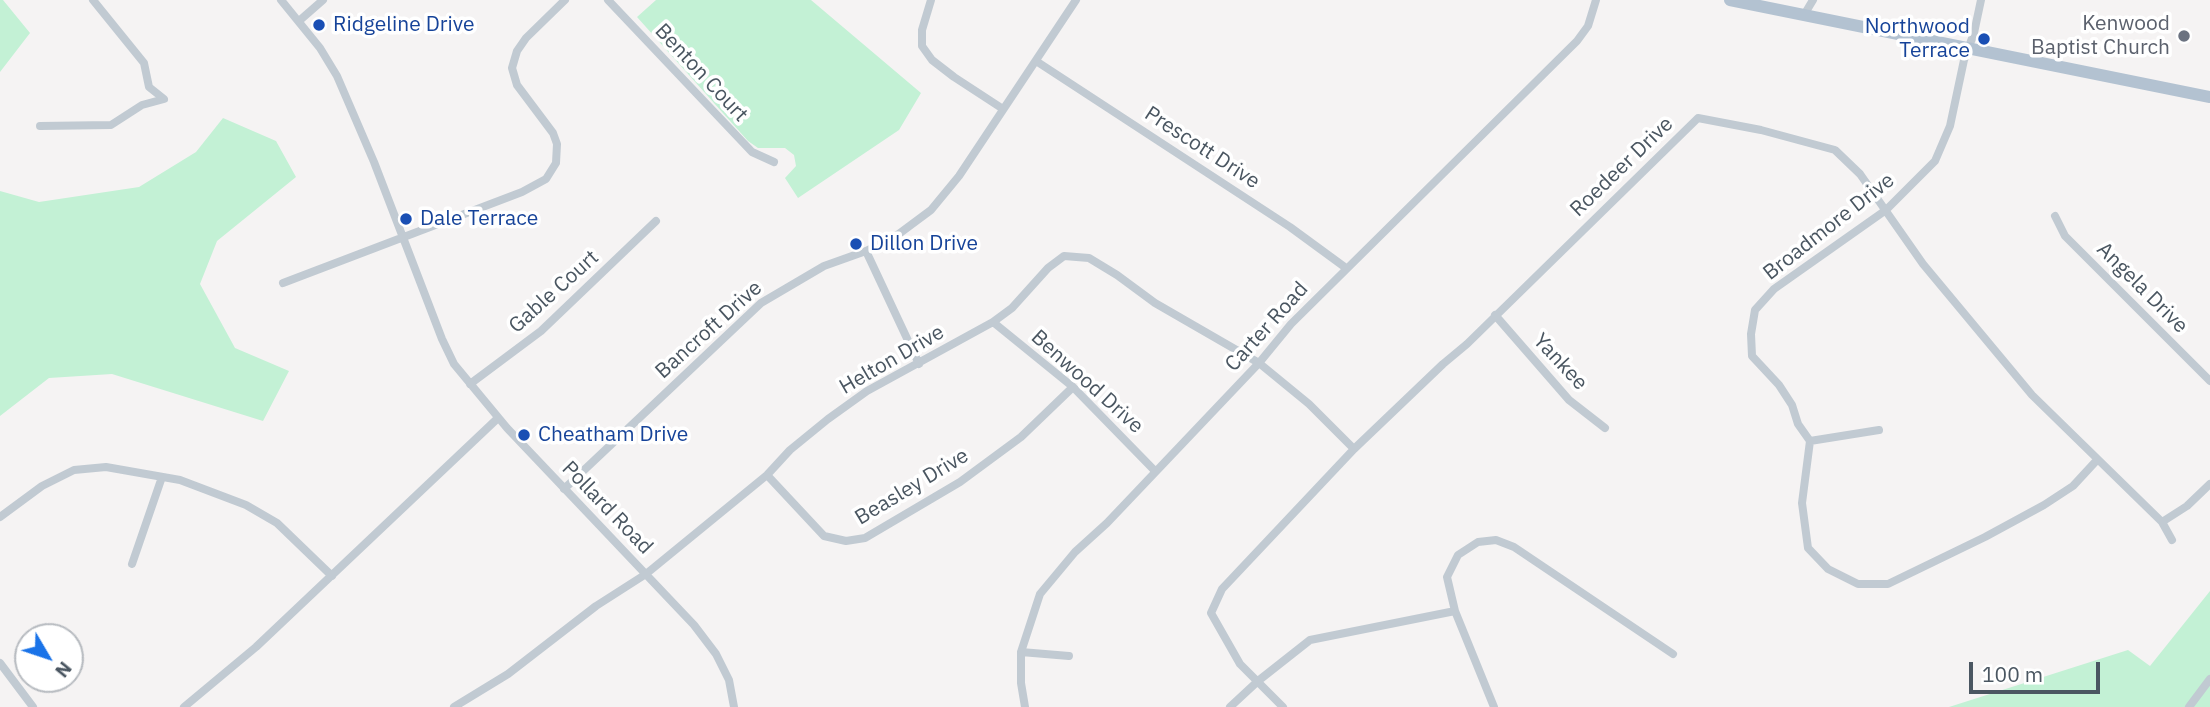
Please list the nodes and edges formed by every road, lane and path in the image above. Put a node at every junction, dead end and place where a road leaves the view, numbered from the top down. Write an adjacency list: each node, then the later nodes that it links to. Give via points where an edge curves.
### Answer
1 (93, 0): 18 (street, via 144,63 149,87 164,99 142,105 111,125)
2 (281, 0): 13 (street, Pollard Road)
3 (323, 0): 13 (street)
4 (565, 0): 23 (street, via 526,38 512,68 517,85 553,133 557,144 551,172 531,188)
5 (608, 0): 19 (street, Benton Court, via 752,152)
6 (931, 0): 17 (street, via 922,46 954,78)
7 (1076, 0): 15 (street, Bancroft Drive)
8 (1596, 0): 25 (street, Carter Road, via 1588,26 1577,41)
9 (1730, 0): 12 (main road)
10 (1813, 0): 12 (street)
11 (1981, 0): 14 (street)
12 (1804, 15): 14 (main road)
13 (299, 21): 23 (street, Pollard Road, via 337,76)
14 (1970, 48): 16 (main road); 20 (street, Broadmore Drive, via 1936,161)
15 (1036, 61): 17 (street, Bancroft Drive); 25 (street, Prescott Drive)
16 (2210, 97)
17 (1003, 109): 24 (street, Bancroft Drive, via 940,200 906,229)
18 (40, 127)
19 (775, 162)
20 (1886, 210): 27 (street, Roedeer Drive, via 1860,174 1835,150 1698,118); 37 (street, Broadmore Drive, via 1798,270 1755,310 1752,356 1779,385); 39 (street, Roedeer Drive, via 1923,264 2032,395)
21 (2055, 216): 31 (street, Angela Drive, via 2065,236)
22 (656, 221): 32 (street, Gable Court, via 541,331)
23 (404, 238): 26 (street); 32 (street, Pollard Road, via 442,339)
24 (866, 251): 30 (street); 44 (street, Bancroft Drive, via 824,266 761,303)
25 (1346, 268): 29 (street, Carter Road)
26 (283, 283)
27 (1495, 315): 35 (street, Yankee, via 1569,400); 38 (street, Roedeer Drive)
28 (993, 322): 29 (street, Helton Drive, via 1064,256 1089,258 1155,303); 30 (street, Helton Drive); 33 (street, Benwood Drive)
29 (1259, 363): 38 (street, Helton Drive); 40 (street, Carter Road)
30 (919, 364): 41 (street, Helton Drive, via 867,391 828,419)
31 (2210, 381)
32 (470, 384): 34 (street, Pollard Road)
33 (1073, 387): 40 (street, Benwood Drive); 41 (street, Beasley Drive, via 1021,437 960,482 865,538 846,541 824,536)
34 (498, 418): 44 (street, Pollard Road); 50 (street)
35 (1605, 428)
36 (1879, 430): 37 (street)
37 (1810, 441): 39 (street, via 1802,503 1808,548 1828,569 1858,584 1888,584 1985,537 2073,486)
38 (1354, 449): 57 (street, Roedeer Drive, via 1222,589 1211,614 1240,664)
39 (2097, 460): 46 (street, Roedeer Drive)
40 (1155, 471): 52 (street, Carter Road, via 1075,552 1041,594)
41 (767, 475): 49 (street, Helton Drive)
42 (162, 477): 45 (street, via 106,467 74,470 42,486); 48 (street); 50 (street, via 214,491 267,517)
43 (2210, 484): 46 (street)
44 (565, 489): 49 (street, Pollard Road)
45 (0, 517)
46 (2162, 522): 47 (street, Roedeer Drive)
47 (2172, 540)
48 (132, 564)
49 (646, 574): 60 (street, Helton Drive, via 508,674); 61 (street, Pollard Road, via 716,654 729,680)
50 (332, 576): 59 (street)
51 (1455, 611): 53 (street, via 1447,577 1458,555 1478,542 1496,540 1514,547); 57 (street, via 1310,640); 65 (street)
52 (1021, 652): 54 (street); 62 (street, Carter Road)
53 (1673, 654)
54 (1069, 656)
55 (0, 663): 58 (street)
56 (2210, 679): 66 (street)
57 (1258, 681): 63 (street); 64 (street, Roedeer Drive)
58 (33, 707)
59 (184, 707)
60 (454, 707)
61 (734, 707)
62 (1025, 707)
63 (1230, 707)
64 (1283, 707)
65 (1494, 707)
66 (2189, 707)

